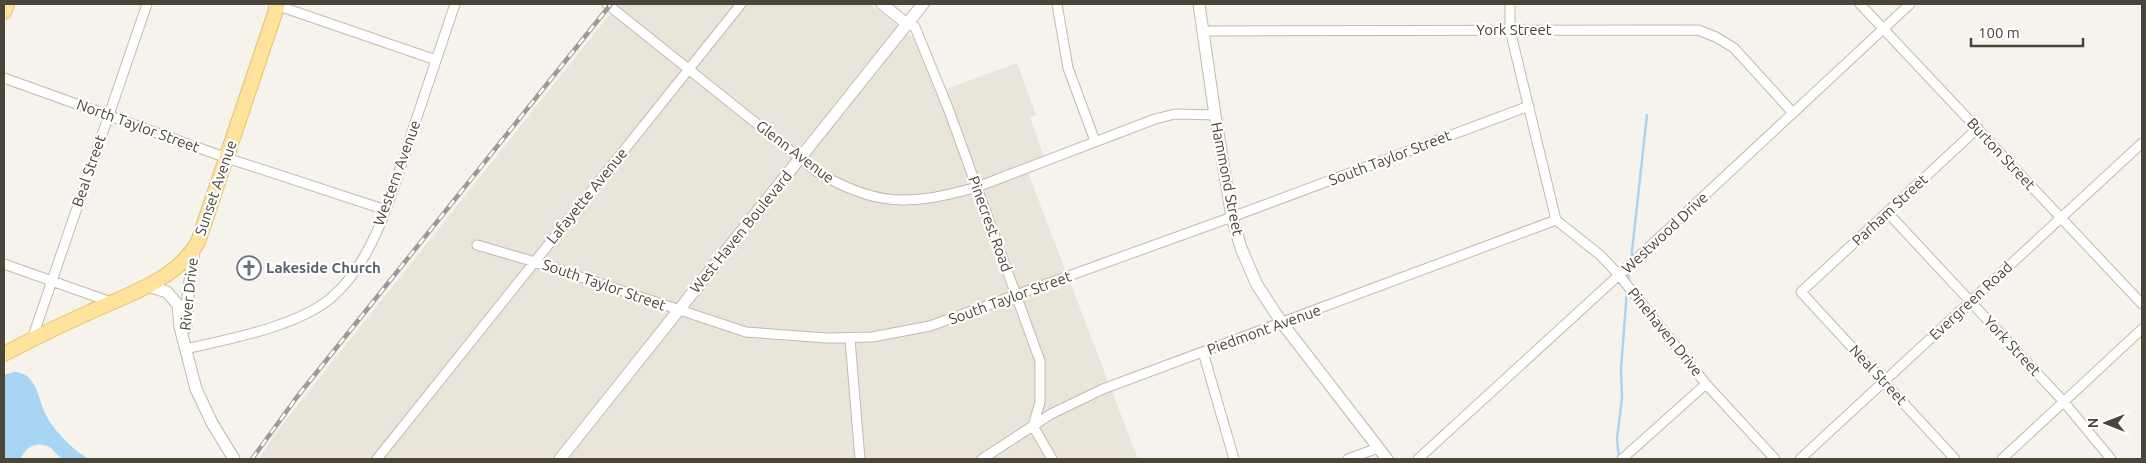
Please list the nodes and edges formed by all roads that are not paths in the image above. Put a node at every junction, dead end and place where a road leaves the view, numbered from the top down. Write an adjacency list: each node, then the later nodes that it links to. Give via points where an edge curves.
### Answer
1 (6, 4): 14 (main road)
2 (147, 4): 25 (street, Beal Street)
3 (276, 4): 19 (street); 29 (main road, Sunset Avenue)
4 (455, 4): 19 (street, Western Avenue)
5 (608, 4): 20 (street, Glenn Avenue)
6 (741, 4): 20 (street, Lafayette Avenue)
7 (882, 4): 15 (street)
8 (923, 4): 15 (street, West Haven Boulevard)
9 (1057, 4): 27 (street, via 1068,68)
10 (1199, 4): 18 (street, Hammond Street)
11 (1510, 4): 17 (street)
12 (1860, 4): 16 (street, Burton Street)
13 (1910, 4): 16 (street, Westwood Drive)
14 (4, 12)
15 (907, 24): 30 (street, West Haven Boulevard); 31 (street, Pinecrest Road, via 916,27)
16 (1884, 29): 23 (street, Westwood Drive); 26 (street, Burton Street)
17 (1510, 30): 18 (street, York Street); 22 (street); 23 (street, York Street, via 1698,30 1734,48)
18 (1203, 31): 24 (street, Hammond Street)
19 (436, 60): 32 (street, Western Avenue)
20 (689, 70): 30 (street, Glenn Avenue); 39 (street, Lafayette Avenue)
21 (4, 78): 25 (street, North Taylor Street)
22 (1529, 106): 34 (street, South Taylor Street); 36 (street)
23 (1793, 113): 41 (street, Westwood Drive)
24 (1215, 115): 27 (street, Glenn Avenue, via 1175,114); 34 (street, Hammond Street)
25 (109, 116): 29 (street, North Taylor Street); 42 (street, Beal Street)
26 (1978, 128): 33 (street, Parham Street); 35 (street, Burton Street)
27 (1095, 141): 31 (street, Glenn Avenue)
28 (2142, 143): 35 (street, Evergreen Road)
29 (226, 158): 32 (street, North Taylor Street); 38 (main road, Sunset Avenue)
30 (800, 158): 31 (street, Glenn Avenue, via 852,191 881,198 937,197); 49 (street, West Haven Boulevard)
31 (977, 188): 45 (street, Pinecrest Road)
32 (386, 210): 54 (street, Western Avenue, via 354,271 330,299 298,317 236,338)
33 (1888, 212): 44 (street, Parham Street); 46 (street, York Street)
34 (1232, 217): 45 (street, South Taylor Street); 50 (street, Hammond Street, via 1250,269)
35 (2060, 218): 46 (street, Evergreen Road); 48 (street, Burton Street)
36 (1556, 220): 41 (street, Pinehaven Drive, via 1600,255); 50 (street, Piedmont Avenue)
37 (477, 245): 39 (street, South Taylor Street)
38 (194, 249): 43 (main road, Sunset Avenue, via 177,267); 54 (street, River Drive)
39 (535, 262): 49 (street, South Taylor Street); 63 (street, Lafayette Avenue)
40 (4, 264): 42 (street)
41 (1620, 276): 58 (street, Pinehaven Drive); 71 (street, Westwood Drive)
42 (51, 281): 47 (street); 53 (street, Beal Street)
43 (148, 286): 47 (main road, Sunset Avenue); 54 (street, River Drive, via 162,289 174,298)
44 (1801, 292): 57 (street, Neal Street)
45 (1017, 295): 52 (street, South Taylor Street, via 930,326); 60 (street, Pinecrest Road, via 1040,361 1040,402)
46 (1970, 301): 57 (street, Evergreen Road); 59 (street, York Street)
47 (111, 302): 53 (main road, Sunset Avenue)
48 (2142, 304)
49 (678, 310): 52 (street, South Taylor Street, via 746,332); 64 (street, West Haven Boulevard)
50 (1282, 323): 55 (street, Piedmont Avenue); 61 (street, Hammond Street)
51 (2142, 330): 59 (street)
52 (850, 338): 65 (street)
53 (32, 339): 56 (main road, Sunset Avenue)
54 (185, 344): 62 (street, River Drive, via 196,389)
55 (1203, 352): 60 (street, Piedmont Avenue, via 1080,399); 68 (street)
56 (4, 354)
57 (1884, 381): 74 (street, Evergreen Road); 75 (street, Neal Street)
58 (1706, 384): 72 (street); 73 (street, Pinehaven Drive)
59 (2064, 402): 76 (street); 77 (street, York Street)
60 (1033, 426): 66 (street, Piedmont Avenue); 67 (street)
61 (1378, 448): 69 (street); 70 (street, Hammond Street)
62 (233, 459)
63 (377, 459)
64 (560, 459)
65 (860, 459)
66 (982, 459)
67 (1052, 459)
68 (1234, 459)
69 (1348, 459)
70 (1387, 459)
71 (1418, 459)
72 (1622, 459)
73 (1776, 459)
74 (1800, 459)
75 (1955, 459)
76 (2002, 459)
77 (2111, 459)

